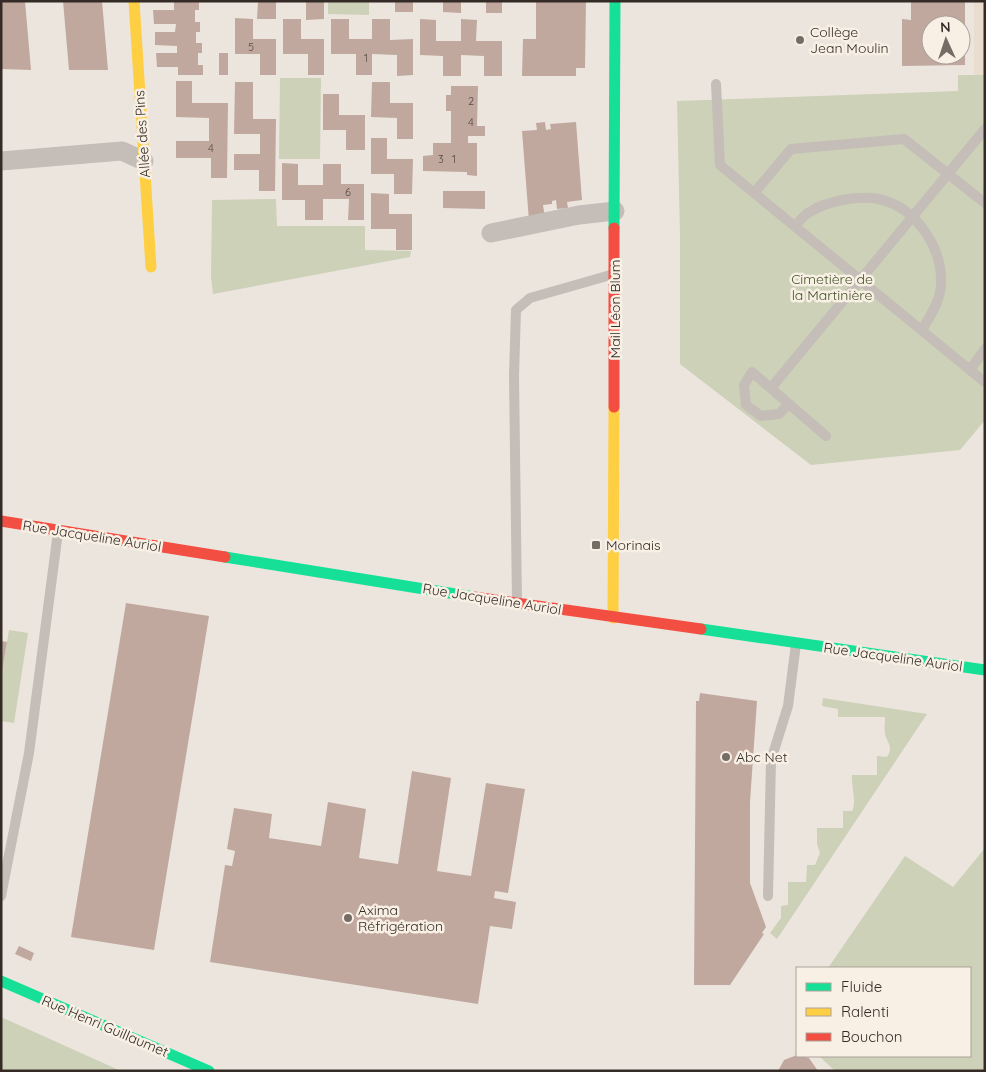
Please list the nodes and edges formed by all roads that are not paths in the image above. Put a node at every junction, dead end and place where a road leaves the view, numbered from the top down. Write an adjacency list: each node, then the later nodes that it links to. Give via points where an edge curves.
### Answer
1 (134, 1): 6 (street, Allée des Pins)
2 (616, 1): 10 (street, Mail Léon Blum)
3 (716, 84): 8 (lane, via 720,165)
4 (985, 129): 7 (lane)
5 (1, 161): 6 (street, via 122,151)
6 (144, 161): 14 (street, Allée des Pins)
7 (948, 173): 8 (lane, via 904,138 791,149); 9 (lane); 11 (lane)
8 (754, 193): 12 (lane)
9 (985, 203)
10 (615, 212): 13 (street, via 579,215); 15 (street, Mail Léon Blum)
11 (912, 217): 12 (lane, via 880,200 859,198 808,213); 16 (lane); 17 (lane, via 934,245 939,261 941,285 937,303)
12 (795, 226): 16 (lane)
13 (491, 233)
14 (151, 267)
15 (615, 274): 26 (lane, via 530,298 516,310); 27 (street, Mail Léon Blum)
16 (860, 279): 17 (lane); 21 (lane)
17 (922, 330): 19 (lane)
18 (985, 349): 19 (lane)
19 (970, 370): 20 (lane)
20 (985, 382)
21 (771, 388): 22 (lane); 22 (lane, via 752,372 744,385 746,405 761,416 779,414)
22 (789, 404): 23 (lane)
23 (826, 436)
24 (1, 522): 25 (street, Rue Jacqueline Auriol)
25 (59, 531): 26 (street, Rue Jacqueline Auriol); 30 (lane, via 29,753)
26 (517, 604): 27 (street, Rue Jacqueline Auriol)
27 (613, 618): 28 (street, Rue Jacqueline Auriol)
28 (796, 643): 29 (street, Rue Jacqueline Auriol); 31 (lane, via 788,706 771,760)
29 (985, 670)
30 (1, 896)
31 (768, 896)
32 (1, 981): 33 (street, Rue Henri Guillaumet)
33 (209, 1071)

